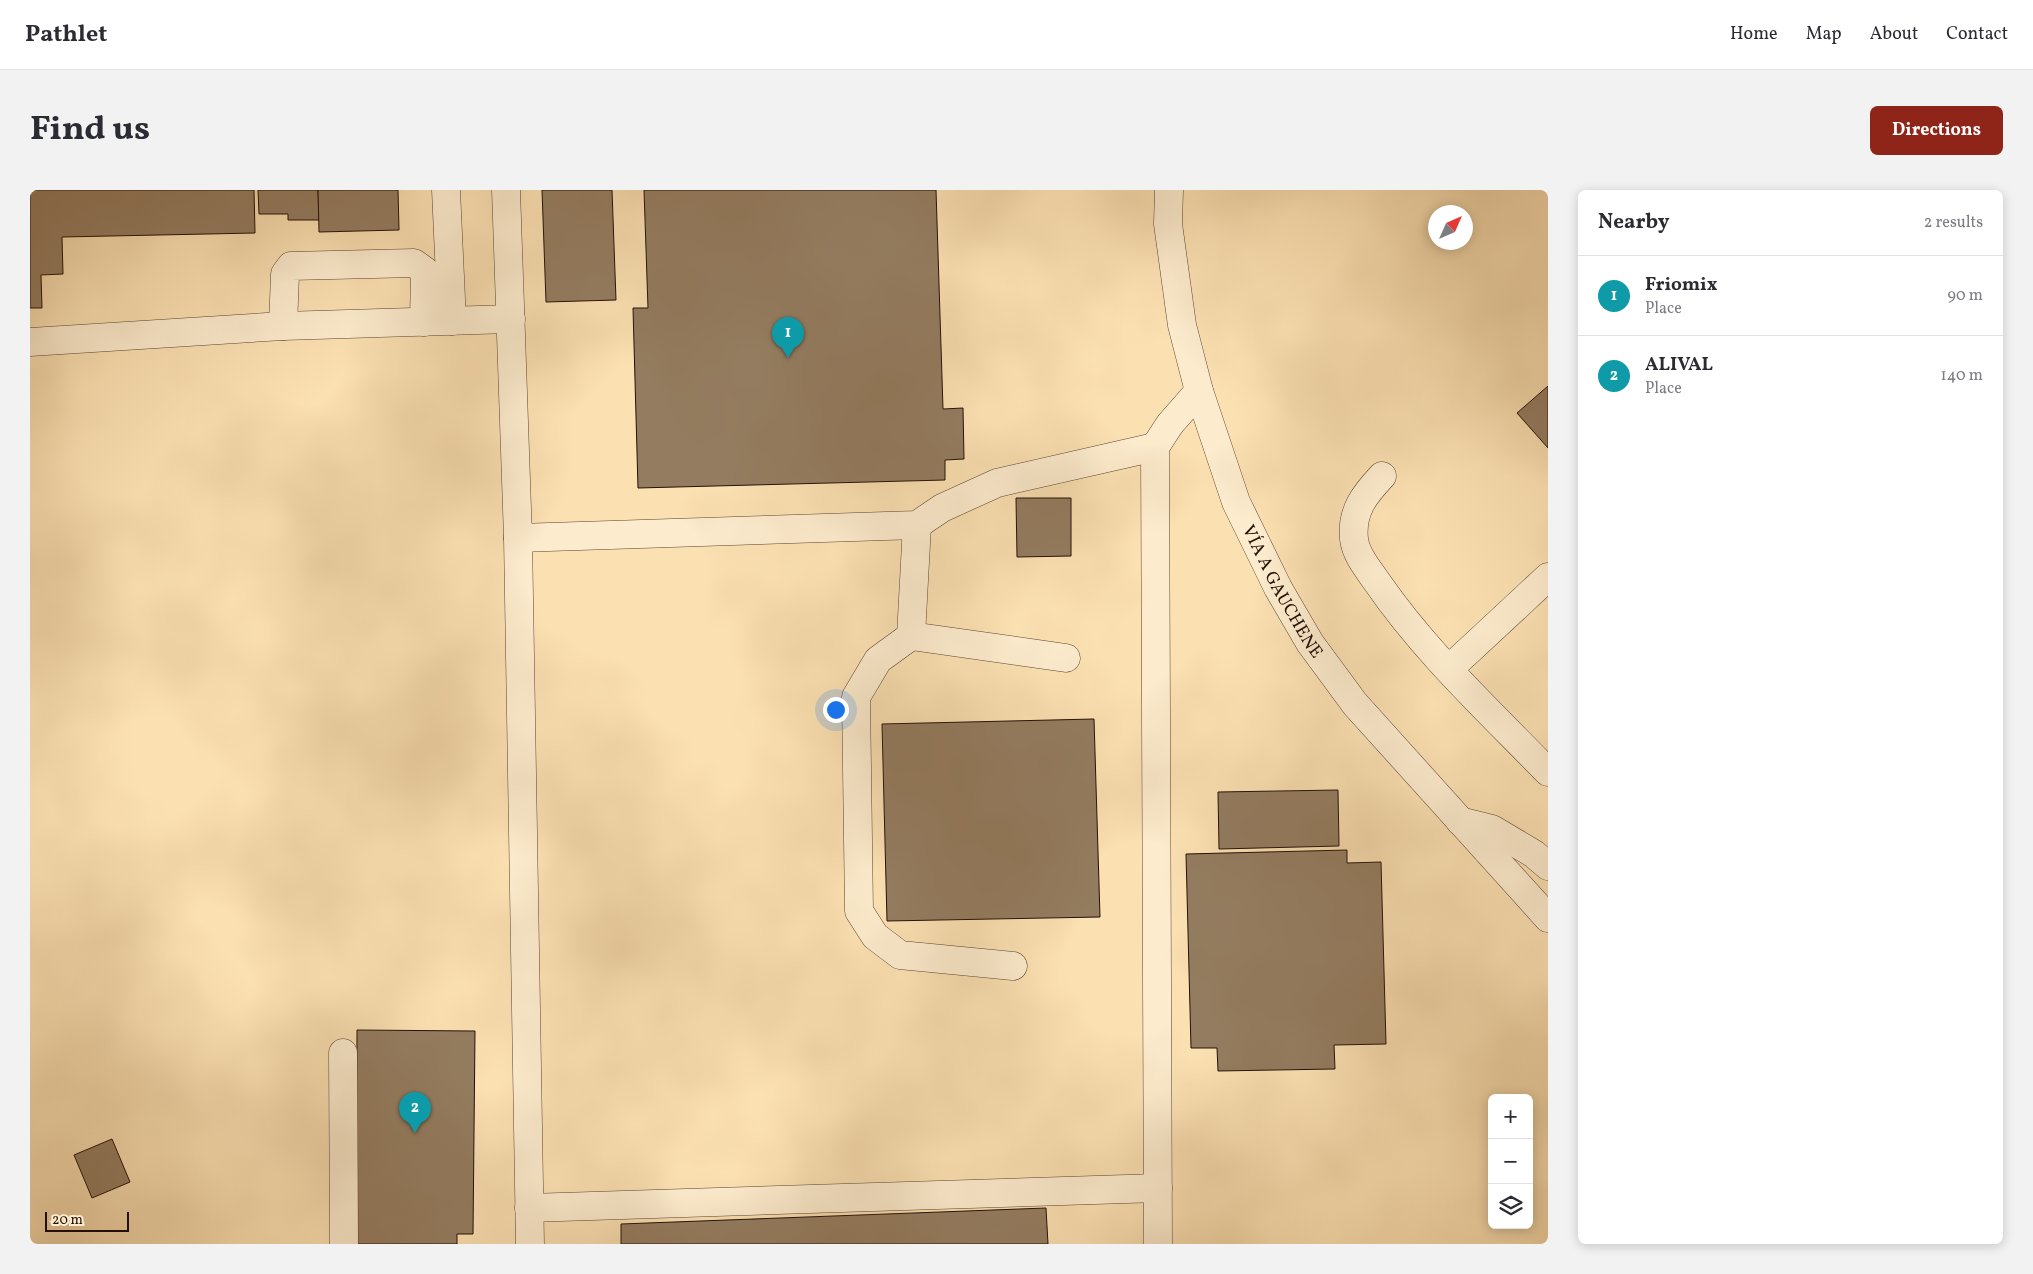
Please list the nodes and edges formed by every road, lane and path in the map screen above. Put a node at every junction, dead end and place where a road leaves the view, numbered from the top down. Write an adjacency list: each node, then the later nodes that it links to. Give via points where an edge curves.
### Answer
1 (446, 190): 5 (street)
2 (506, 190): 4 (street)
3 (1169, 190): 9 (street, VÍA A GAUCHENE, via 1168,224 1182,325)
4 (511, 319): 5 (street); 13 (street)
5 (452, 321): 6 (street)
6 (424, 322): 7 (street); 7 (street, via 424,271 414,263 291,266 285,274)
7 (283, 326): 8 (street)
8 (30, 342)
9 (1199, 391): 10 (street); 19 (street, VÍA A GAUCHENE, via 1236,502 1278,588 1310,642 1355,704)
10 (1155, 447): 12 (street, via 997,483 942,508); 24 (street)
11 (1382, 476): 17 (street, via 1364,494 1354,517 1354,540 1361,560 1396,611)
12 (917, 526): 13 (street); 15 (street)
13 (518, 538): 25 (street)
14 (1548, 577): 17 (street)
15 (911, 636): 16 (street); 22 (street, via 878,660 856,697 859,911 875,936 900,955)
16 (1066, 658)
17 (1449, 669): 18 (street)
18 (1548, 772)
19 (1460, 821): 20 (street, via 1492,829); 21 (street, VÍA A GAUCHENE)
20 (1548, 866)
21 (1548, 918)
22 (1013, 966)
23 (343, 1052): 26 (street)
24 (1158, 1188): 25 (street); 28 (street)
25 (529, 1208): 27 (street)
26 (344, 1244)
27 (530, 1244)
28 (1158, 1244)

